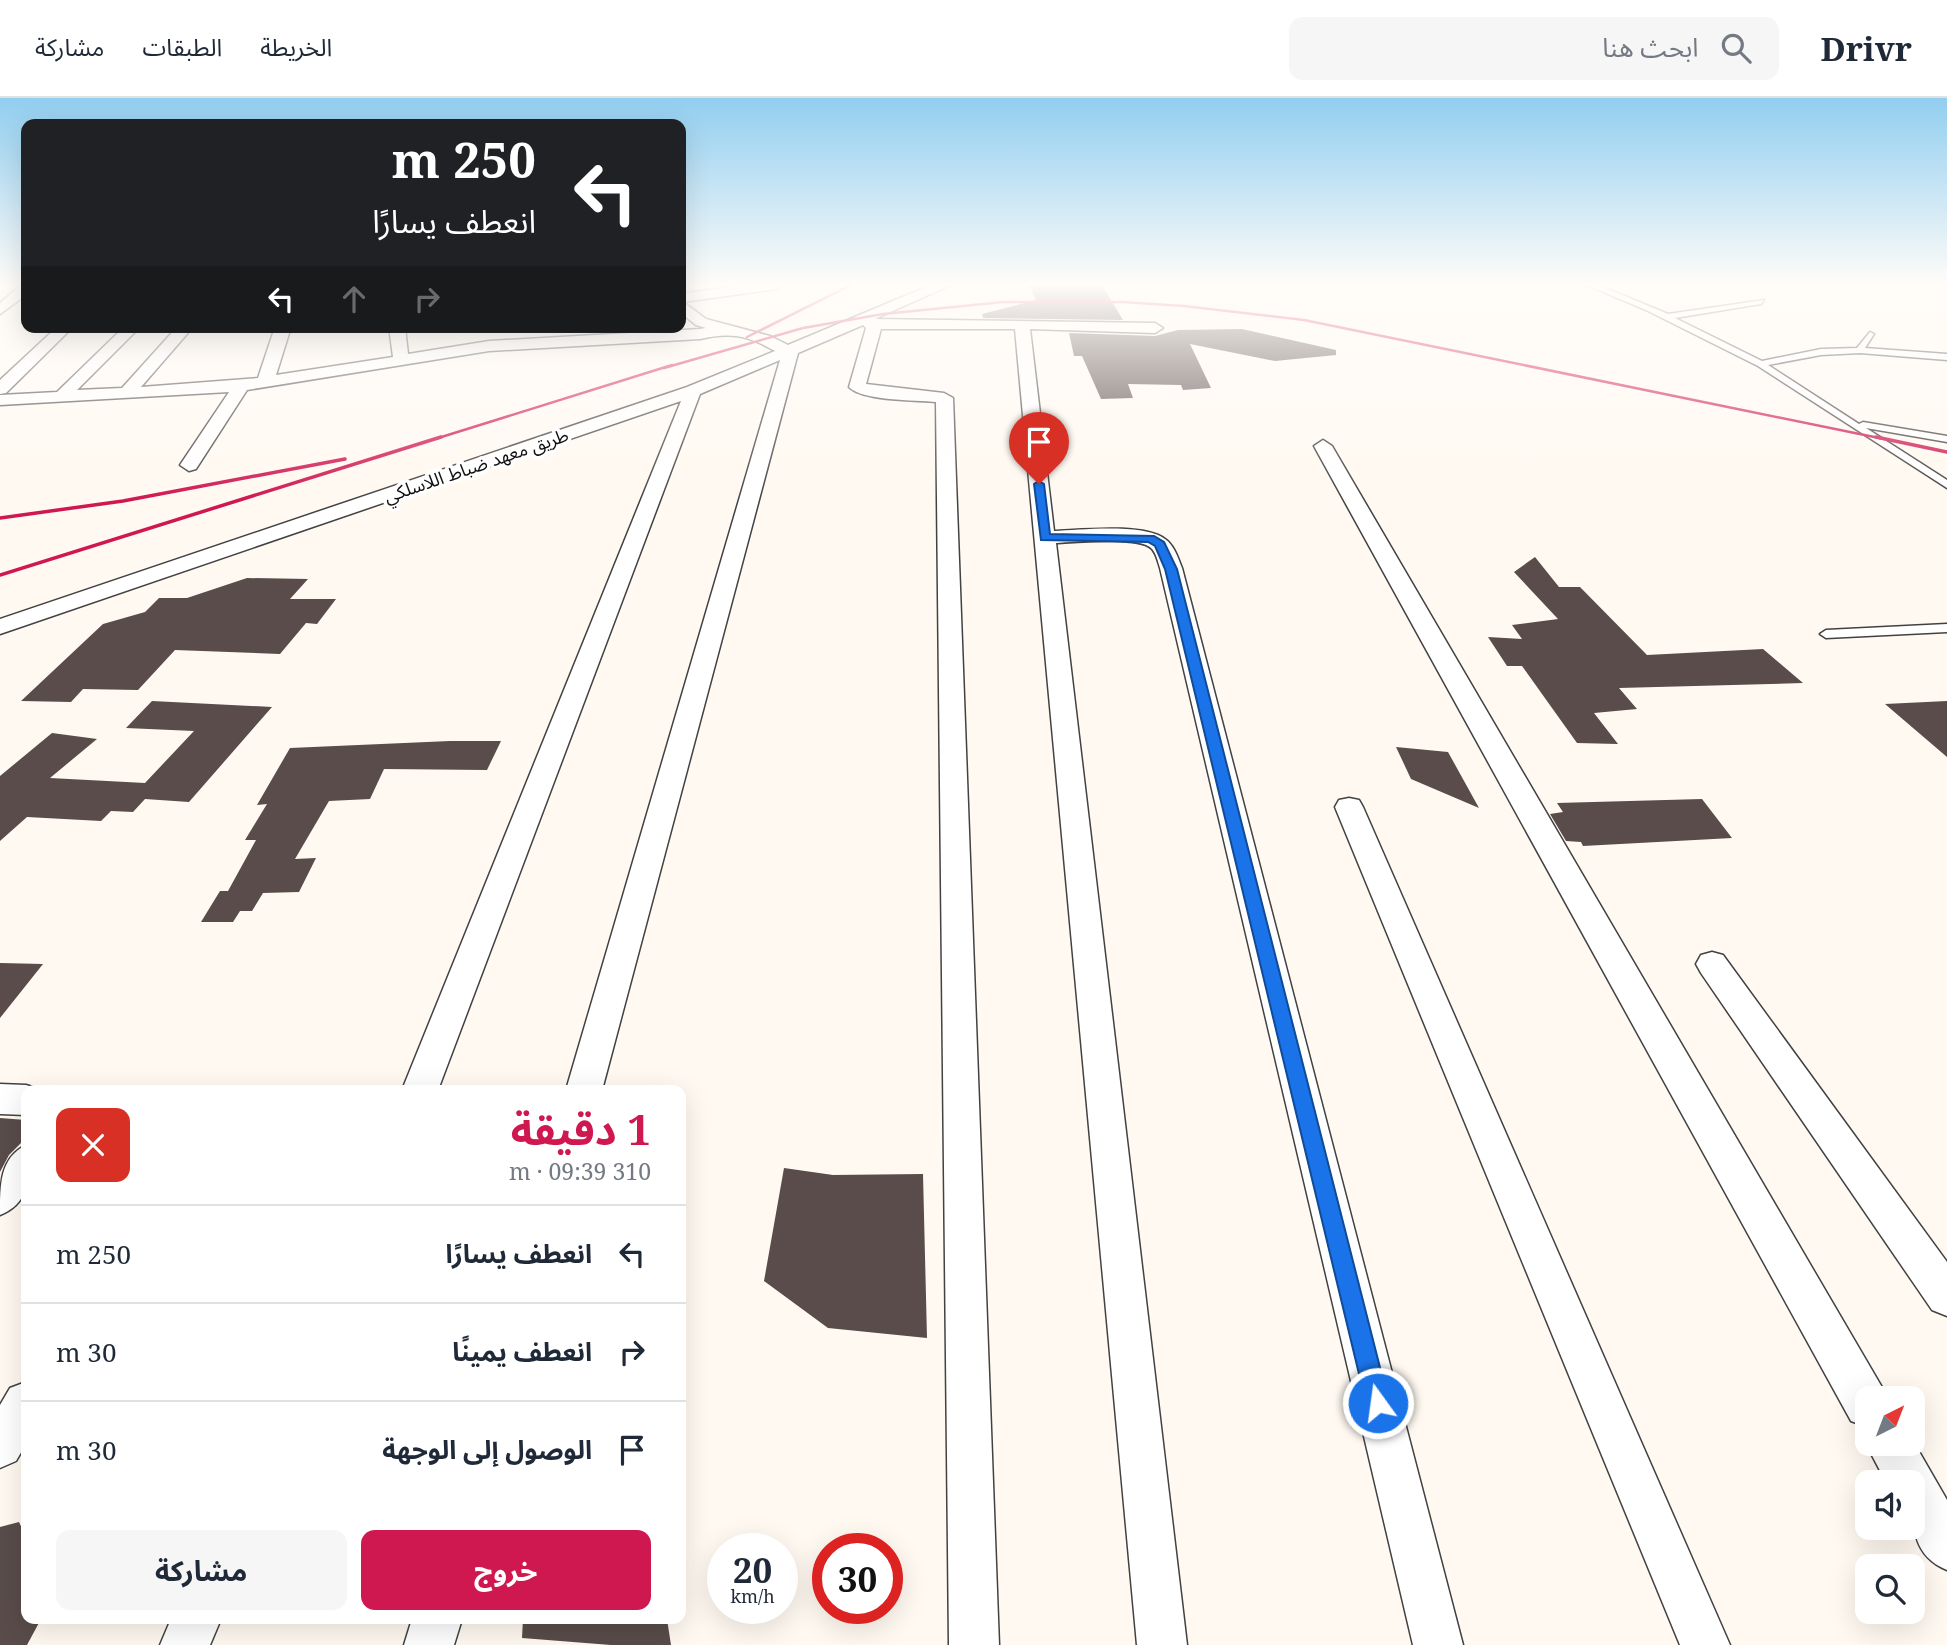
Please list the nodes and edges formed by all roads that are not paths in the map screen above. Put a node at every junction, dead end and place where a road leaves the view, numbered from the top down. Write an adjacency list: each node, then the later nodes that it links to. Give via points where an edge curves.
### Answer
1 (34, 357): 16 (street)
2 (101, 357): 19 (street)
3 (158, 357): 17 (street)
4 (273, 357): 14 (street)
5 (407, 357): 12 (street)
6 (757, 357): 18 (street, طريق معهد ضباط اللاسلكي)
7 (778, 357): 33 (street)
8 (861, 357): 48 (street, via 858,387 944,398)
9 (1026, 357): 26 (street)
10 (1747, 357): 13 (lane)
11 (1795, 357): 13 (lane)
12 (401, 359): 14 (street)
13 (1761, 364): 21 (lane)
14 (265, 383): 15 (street)
15 (241, 386): 17 (street); 24 (street)
16 (0, 389)
17 (127, 391): 19 (street)
18 (693, 391): 27 (street, طريق معهد ضباط اللاسلكي); 32 (street)
19 (64, 394): 20 (street)
20 (0, 400)
21 (1857, 425): 22 (lane); 25 (lane)
22 (1947, 439)
23 (1322, 446): 39 (street)
24 (189, 465)
25 (1947, 485)
26 (1045, 537): 49 (street); 50 (street, via 1150,539 1160,544 1171,569)
27 (0, 627)
28 (1947, 628): 29 (lane)
29 (1826, 634)
30 (1349, 807): 51 (street)
31 (1712, 964): 38 (street)
32 (422, 1085)
33 (585, 1085)
34 (0, 1099): 35 (street)
35 (21, 1100)
36 (21, 1169): 37 (street)
37 (0, 1197)
38 (1947, 1296)
39 (1856, 1386)
40 (21, 1412): 41 (street)
41 (0, 1445)
42 (1925, 1507): 43 (street)
43 (1947, 1546)
44 (194, 1624): 46 (street)
45 (435, 1624): 47 (street)
46 (185, 1645)
47 (429, 1645)
48 (974, 1645)
49 (1162, 1645)
50 (1437, 1645)
51 (1705, 1645)

